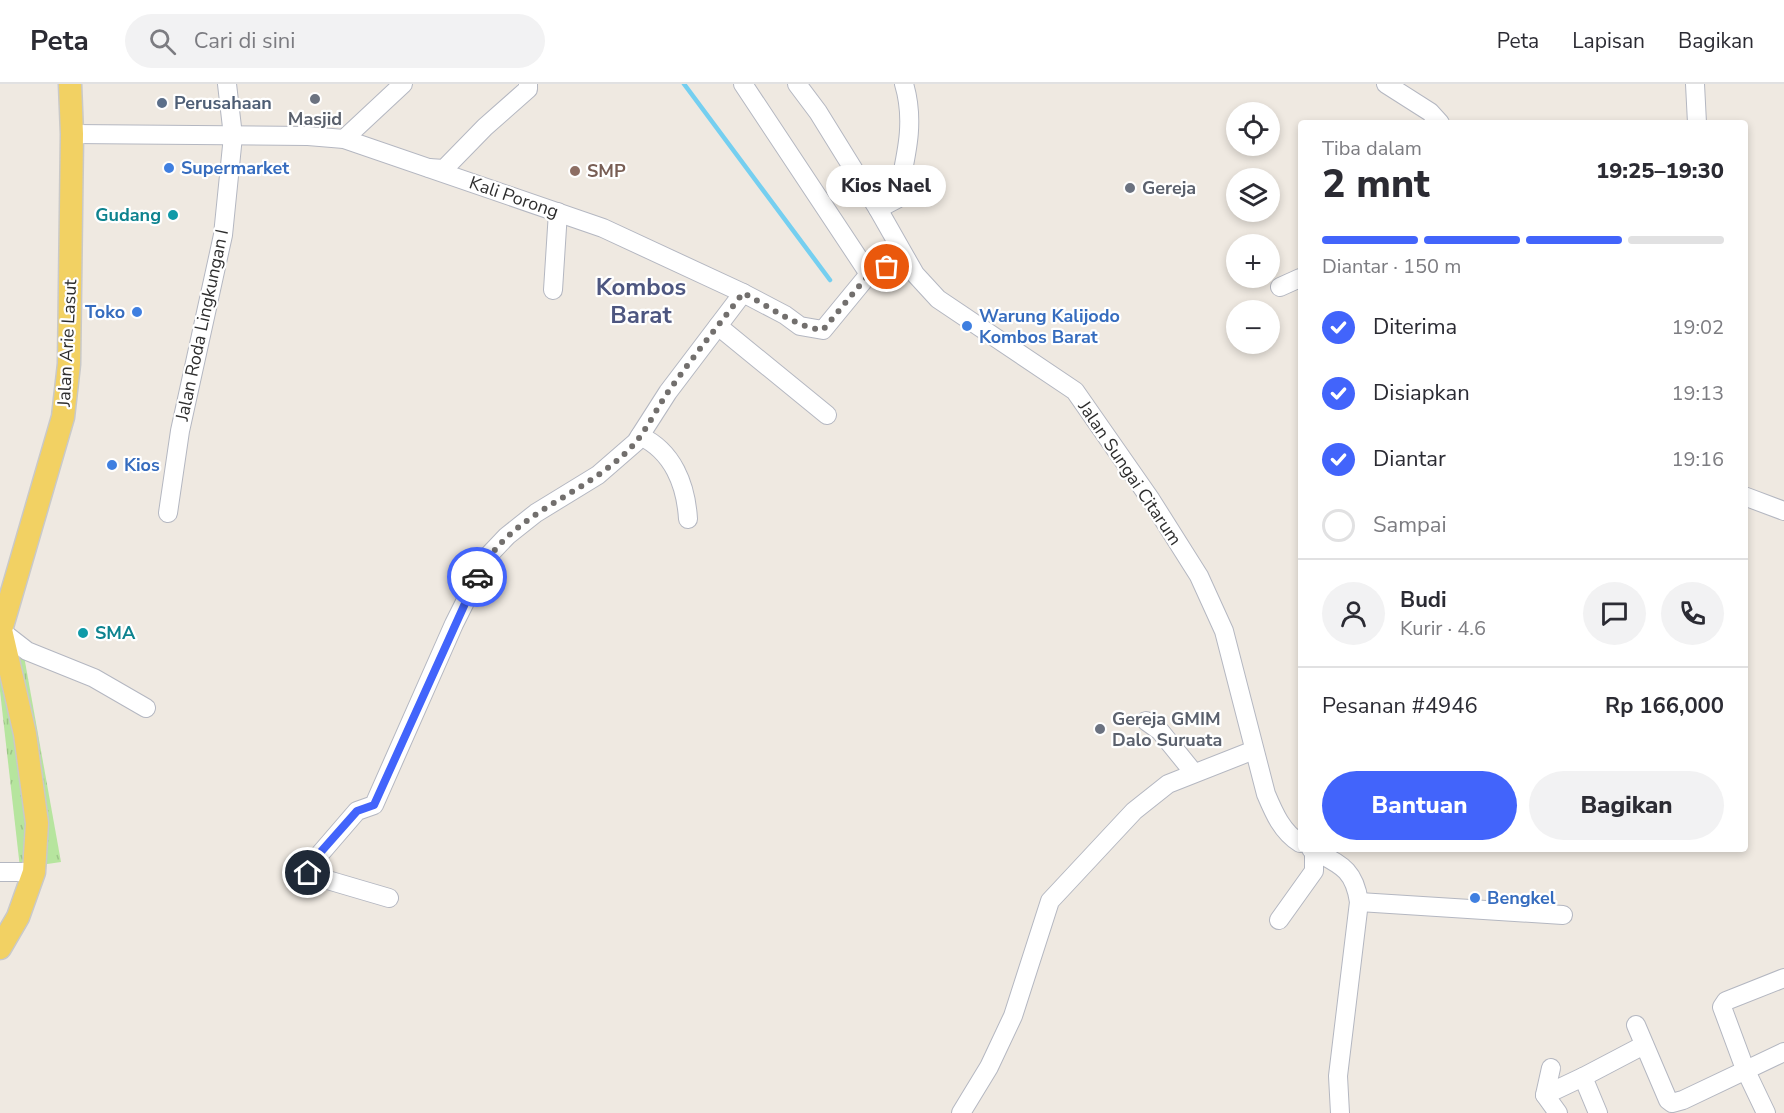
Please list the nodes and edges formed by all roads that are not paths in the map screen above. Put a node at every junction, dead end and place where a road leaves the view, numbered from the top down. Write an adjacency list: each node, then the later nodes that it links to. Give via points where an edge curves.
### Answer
1 (70, 84): 12 (main road, Jalan Arie Lasut)
2 (228, 84): 13 (street, Jalan Roda Lingkungan I)
3 (403, 84): 14 (street)
4 (528, 84): 15 (street, via 528,89 444,169)
5 (742, 84): 19 (street)
6 (797, 84): 16 (street, Jalan Sungai Citarum)
7 (904, 84): 16 (street, via 911,133 897,199)
8 (1386, 84): 10 (street)
9 (1695, 84): 11 (street)
10 (1437, 120)
11 (1697, 120)
12 (72, 134): 13 (street, Kali Porong); 31 (main road, Jalan Arie Lasut, via 69,364 63,417)
13 (233, 136): 14 (street, Kali Porong); 29 (street, Jalan Roda Lingkungan I, via 223,235 180,431)
14 (344, 139): 15 (street, Kali Porong)
15 (424, 167): 17 (street, Kali Porong)
16 (878, 209): 18 (street, Jalan Sungai Citarum)
17 (558, 212): 22 (street); 23 (street, Kali Porong, via 603,228)
18 (906, 259): 19 (street, Kali Porong); 34 (street, Jalan Sungai Citarum, via 938,299 1076,392 1199,576 1224,632)
19 (869, 274): 23 (street, Kali Porong, via 823,330 801,326)
20 (1298, 279): 21 (street)
21 (1280, 287)
22 (553, 290)
23 (743, 293): 24 (street)
24 (718, 326): 25 (street); 26 (street)
25 (827, 415)
26 (640, 436): 30 (street, via 672,463 686,496); 41 (street, via 598,475 536,513 488,556 374,805 357,811 307,869 314,876)
27 (1748, 498): 28 (street)
28 (1784, 511)
29 (168, 513)
30 (688, 519)
31 (0, 630): 32 (street, via 27,651 94,678); 40 (main road, Jalan Arie Lasut, via 25,734 37,823)
32 (146, 708)
33 (1146, 721): 35 (street, via 1160,730)
34 (1254, 750): 35 (street); 36 (street, Jalan Sungai Citarum, via 1275,816)
35 (1194, 773): 54 (street, via 1168,784 1134,811 1050,901 1013,1016)
36 (1298, 842)
37 (1309, 852): 44 (street, via 1314,871)
38 (1315, 852): 42 (street, Jalan Sungai Citarum, via 1347,870 1357,888)
39 (0, 872): 40 (street)
40 (34, 872): 45 (main road, Jalan Arie Lasut, via 18,917)
41 (389, 898)
42 (1359, 902): 43 (street); 55 (street, via 1338,1076)
43 (1563, 915)
44 (1279, 920)
45 (0, 948)
46 (1784, 978): 51 (street, via 1723,1004 1723,1014)
47 (1636, 1025): 48 (street)
48 (1644, 1045): 51 (street, via 1672,1103); 52 (street)
49 (1784, 1052): 51 (street)
50 (1551, 1068): 53 (street)
51 (1745, 1069): 58 (street)
52 (1583, 1077): 53 (street); 57 (street)
53 (1545, 1095): 56 (street)
54 (962, 1113)
55 (1340, 1113)
56 (1558, 1113)
57 (1598, 1113)
58 (1766, 1113)

